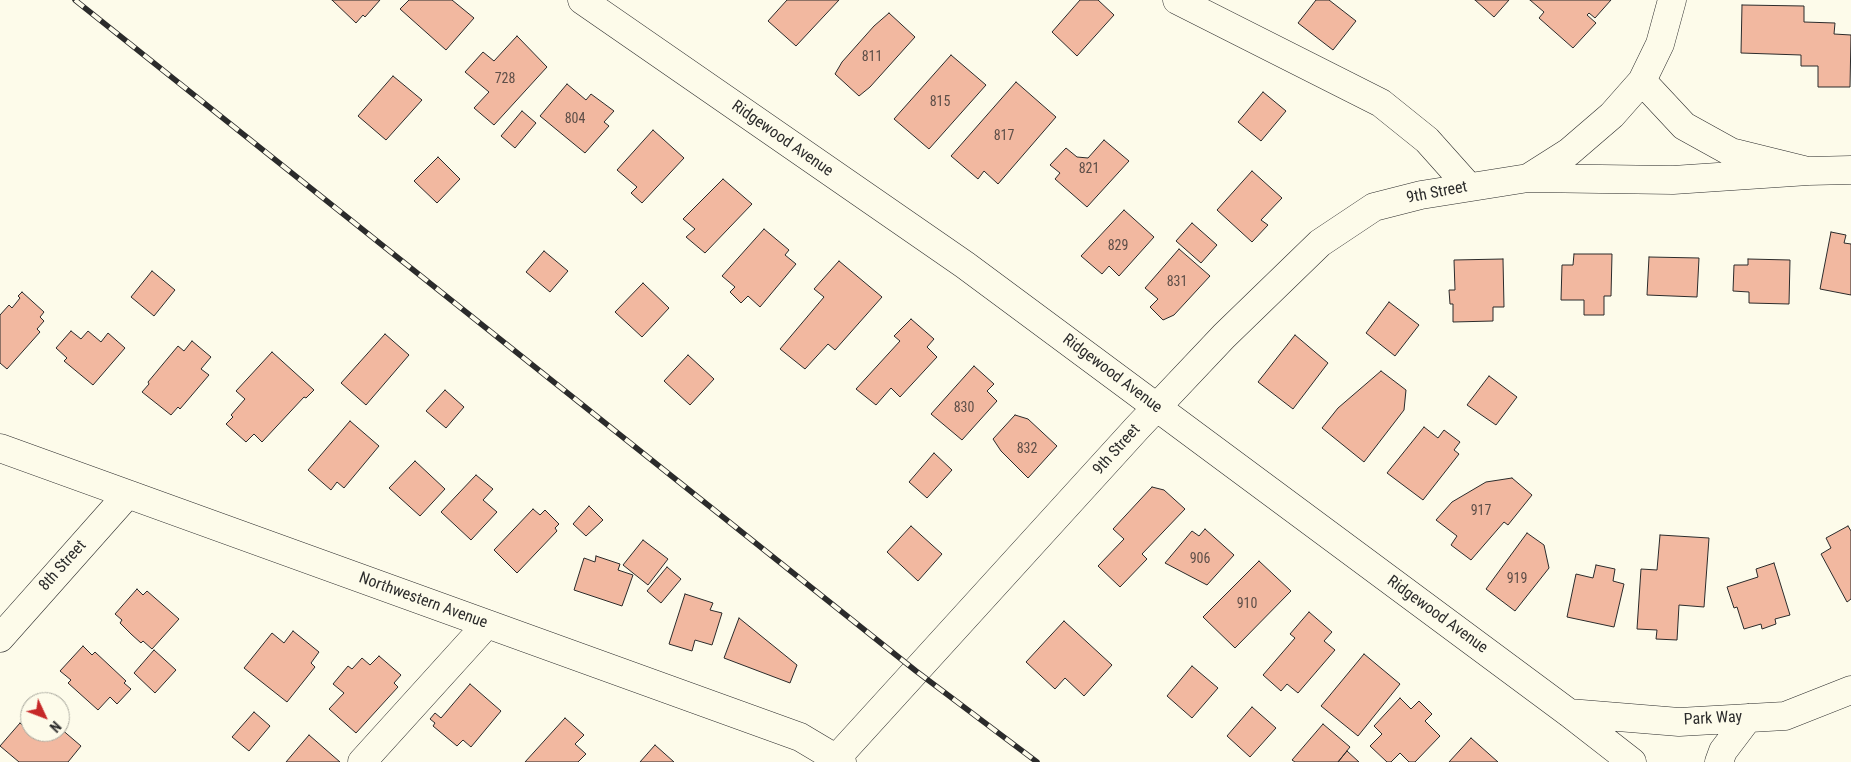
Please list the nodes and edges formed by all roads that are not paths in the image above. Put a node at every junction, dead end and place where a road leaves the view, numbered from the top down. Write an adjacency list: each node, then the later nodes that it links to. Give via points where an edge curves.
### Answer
1 (582, 0): 9 (street, Ridgewood Avenue, via 964,265)
2 (1177, 0): 8 (street, via 1381,103 1427,140)
3 (1672, 0): 4 (street, 9th Street, via 1660,44)
4 (1642, 81): 6 (street, via 1684,126 1731,152); 7 (street, 9th Street, via 1612,115 1569,152)
5 (1851, 170): 6 (street)
6 (1808, 171): 7 (street, 9th Street, via 1674,180)
7 (1528, 178): 8 (street, 9th Street)
8 (1469, 187): 9 (street, 9th Street, via 1374,207 1320,243 1224,336)
9 (1156, 408): 15 (street, Ridgewood Avenue); 17 (street, 9th Street)
10 (0, 448): 11 (street, Northwestern Avenue)
11 (127, 495): 12 (street, Northwestern Avenue); 13 (street, 8th Street)
12 (487, 624): 17 (street, Northwestern Avenue, via 800,737); 18 (street)
13 (0, 638)
14 (1851, 690): 16 (street, Park Way, via 1785,716)
15 (1569, 713): 16 (street, Park Way, via 1679,722); 19 (street, Ridgewood Avenue)
16 (1748, 718): 20 (street, via 1723,751)
17 (837, 761)
18 (362, 762)
19 (1632, 762)
20 (1719, 762)

